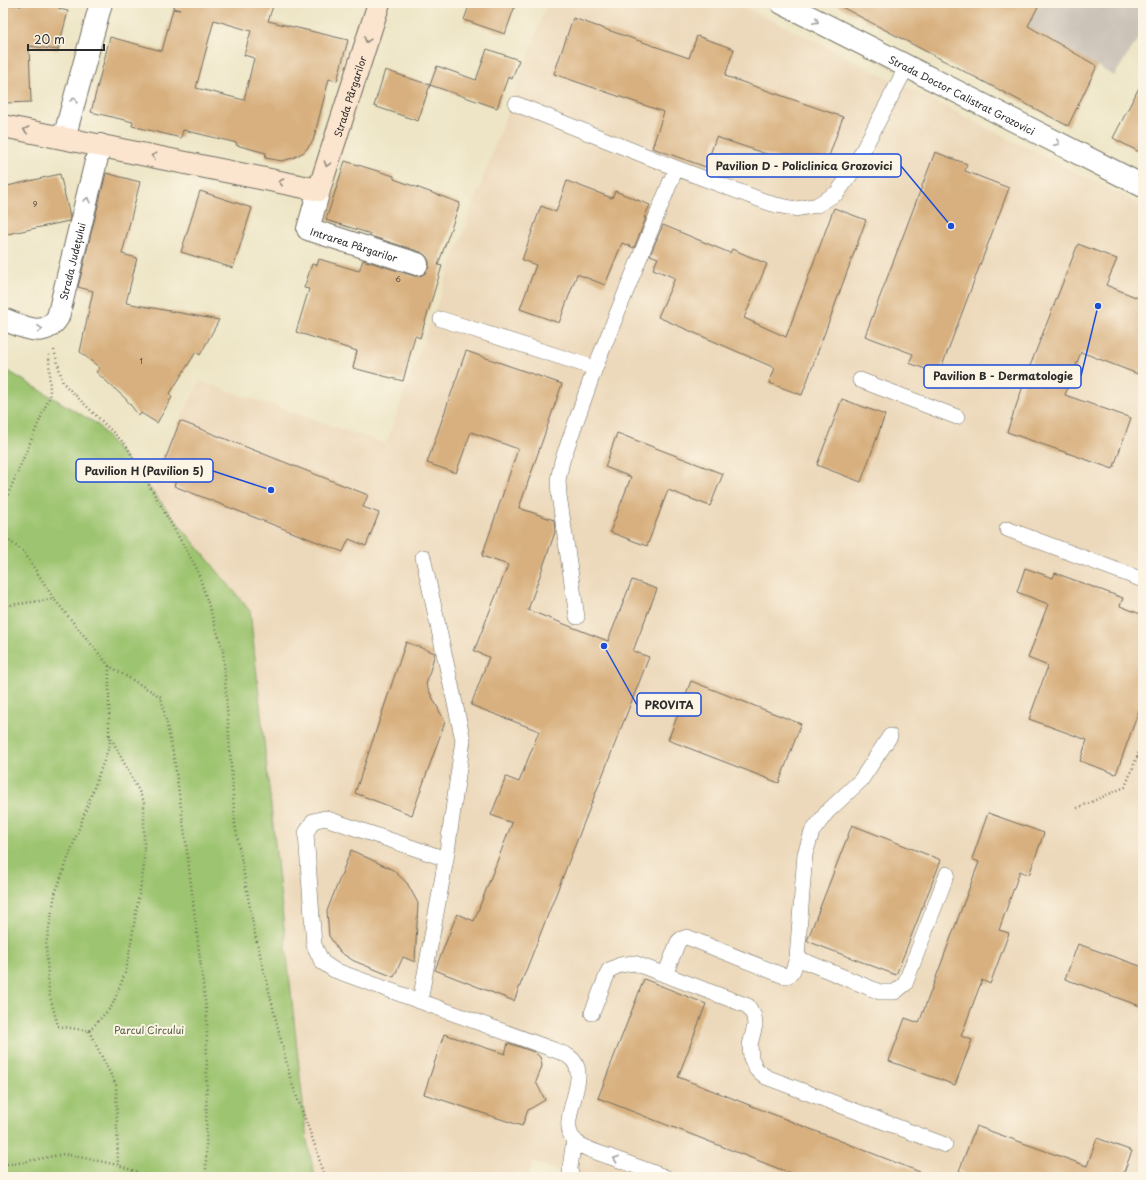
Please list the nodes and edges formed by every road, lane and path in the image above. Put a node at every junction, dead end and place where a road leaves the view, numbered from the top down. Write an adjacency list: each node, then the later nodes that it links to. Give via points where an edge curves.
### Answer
1 (101, 3): 7 (street, one-way to 1)
2 (379, 3): 11 (street, Strada Pârgarilor, one-way to 11)
3 (782, 3): 4 (street, Strada Doctor Calistrat Grozovici, one-way to 4)
4 (907, 66): 9 (lane, via 850,175 836,193 817,205 796,209 772,204); 10 (street, Strada Doctor Calistrat Grozovici, one-way to 10)
5 (516, 104): 9 (lane)
6 (3, 126): 7 (street, one-way to 6)
7 (64, 138): 8 (street)
8 (100, 145): 11 (street, one-way to 8); 15 (street, Strada Județului, one-way to 8, via 58,317)
9 (676, 168): 16 (lane)
10 (1143, 186)
11 (319, 190): 12 (street, Intrarea Pârgarilor, via 308,229)
12 (418, 264)
13 (3, 319): 15 (street, one-way to 15, via 38,330)
14 (441, 319): 16 (lane)
15 (48, 328): 19 (path, via 50,396); 47 (path, via 63,383 126,445 197,569 223,650 235,824 254,930 291,1081)
16 (595, 368): 26 (lane, via 562,461 558,480)
17 (860, 380): 18 (lane)
18 (957, 417)
19 (3, 506)
20 (1007, 529): 23 (lane)
21 (3, 536): 24 (path, via 24,552)
22 (423, 558): 34 (lane, via 463,740)
23 (1143, 580)
24 (54, 599): 25 (path); 27 (path)
25 (3, 606)
26 (577, 617)
27 (109, 666): 28 (path); 46 (path, via 161,698 174,758 207,1017)
28 (109, 734): 40 (path, via 144,801 144,866 126,971 112,1006); 40 (path, via 110,744 55,894 46,945 49,993 58,1026)
29 (890, 736): 36 (lane, via 861,780 827,812 812,832 805,854)
30 (1143, 742): 31 (path)
31 (1137, 757): 32 (path); 33 (path, via 1125,787)
32 (1143, 759)
33 (1077, 808)
34 (446, 859): 38 (lane); 38 (lane, via 325,818 313,821 306,833 314,946 322,962 334,970)
35 (947, 874): 36 (lane, via 905,984 895,992 880,992)
36 (797, 958): 37 (lane, via 792,973 784,976 687,937 678,942)
37 (665, 975): 39 (lane, via 634,963 609,970); 42 (lane, via 748,1006 756,1025 750,1045 751,1058 756,1069 766,1077)
38 (420, 1001): 41 (lane, via 569,1056 576,1065 578,1080 569,1129)
39 (592, 1013)
40 (89, 1031): 44 (path, via 116,1085)
41 (574, 1139): 48 (lane); 49 (lane, one-way to 41, via 586,1148)
42 (945, 1145)
43 (3, 1164): 44 (path, via 64,1154)
44 (118, 1165): 45 (path)
45 (150, 1177)
46 (206, 1177)
47 (324, 1177)
48 (571, 1177)
49 (666, 1177)

